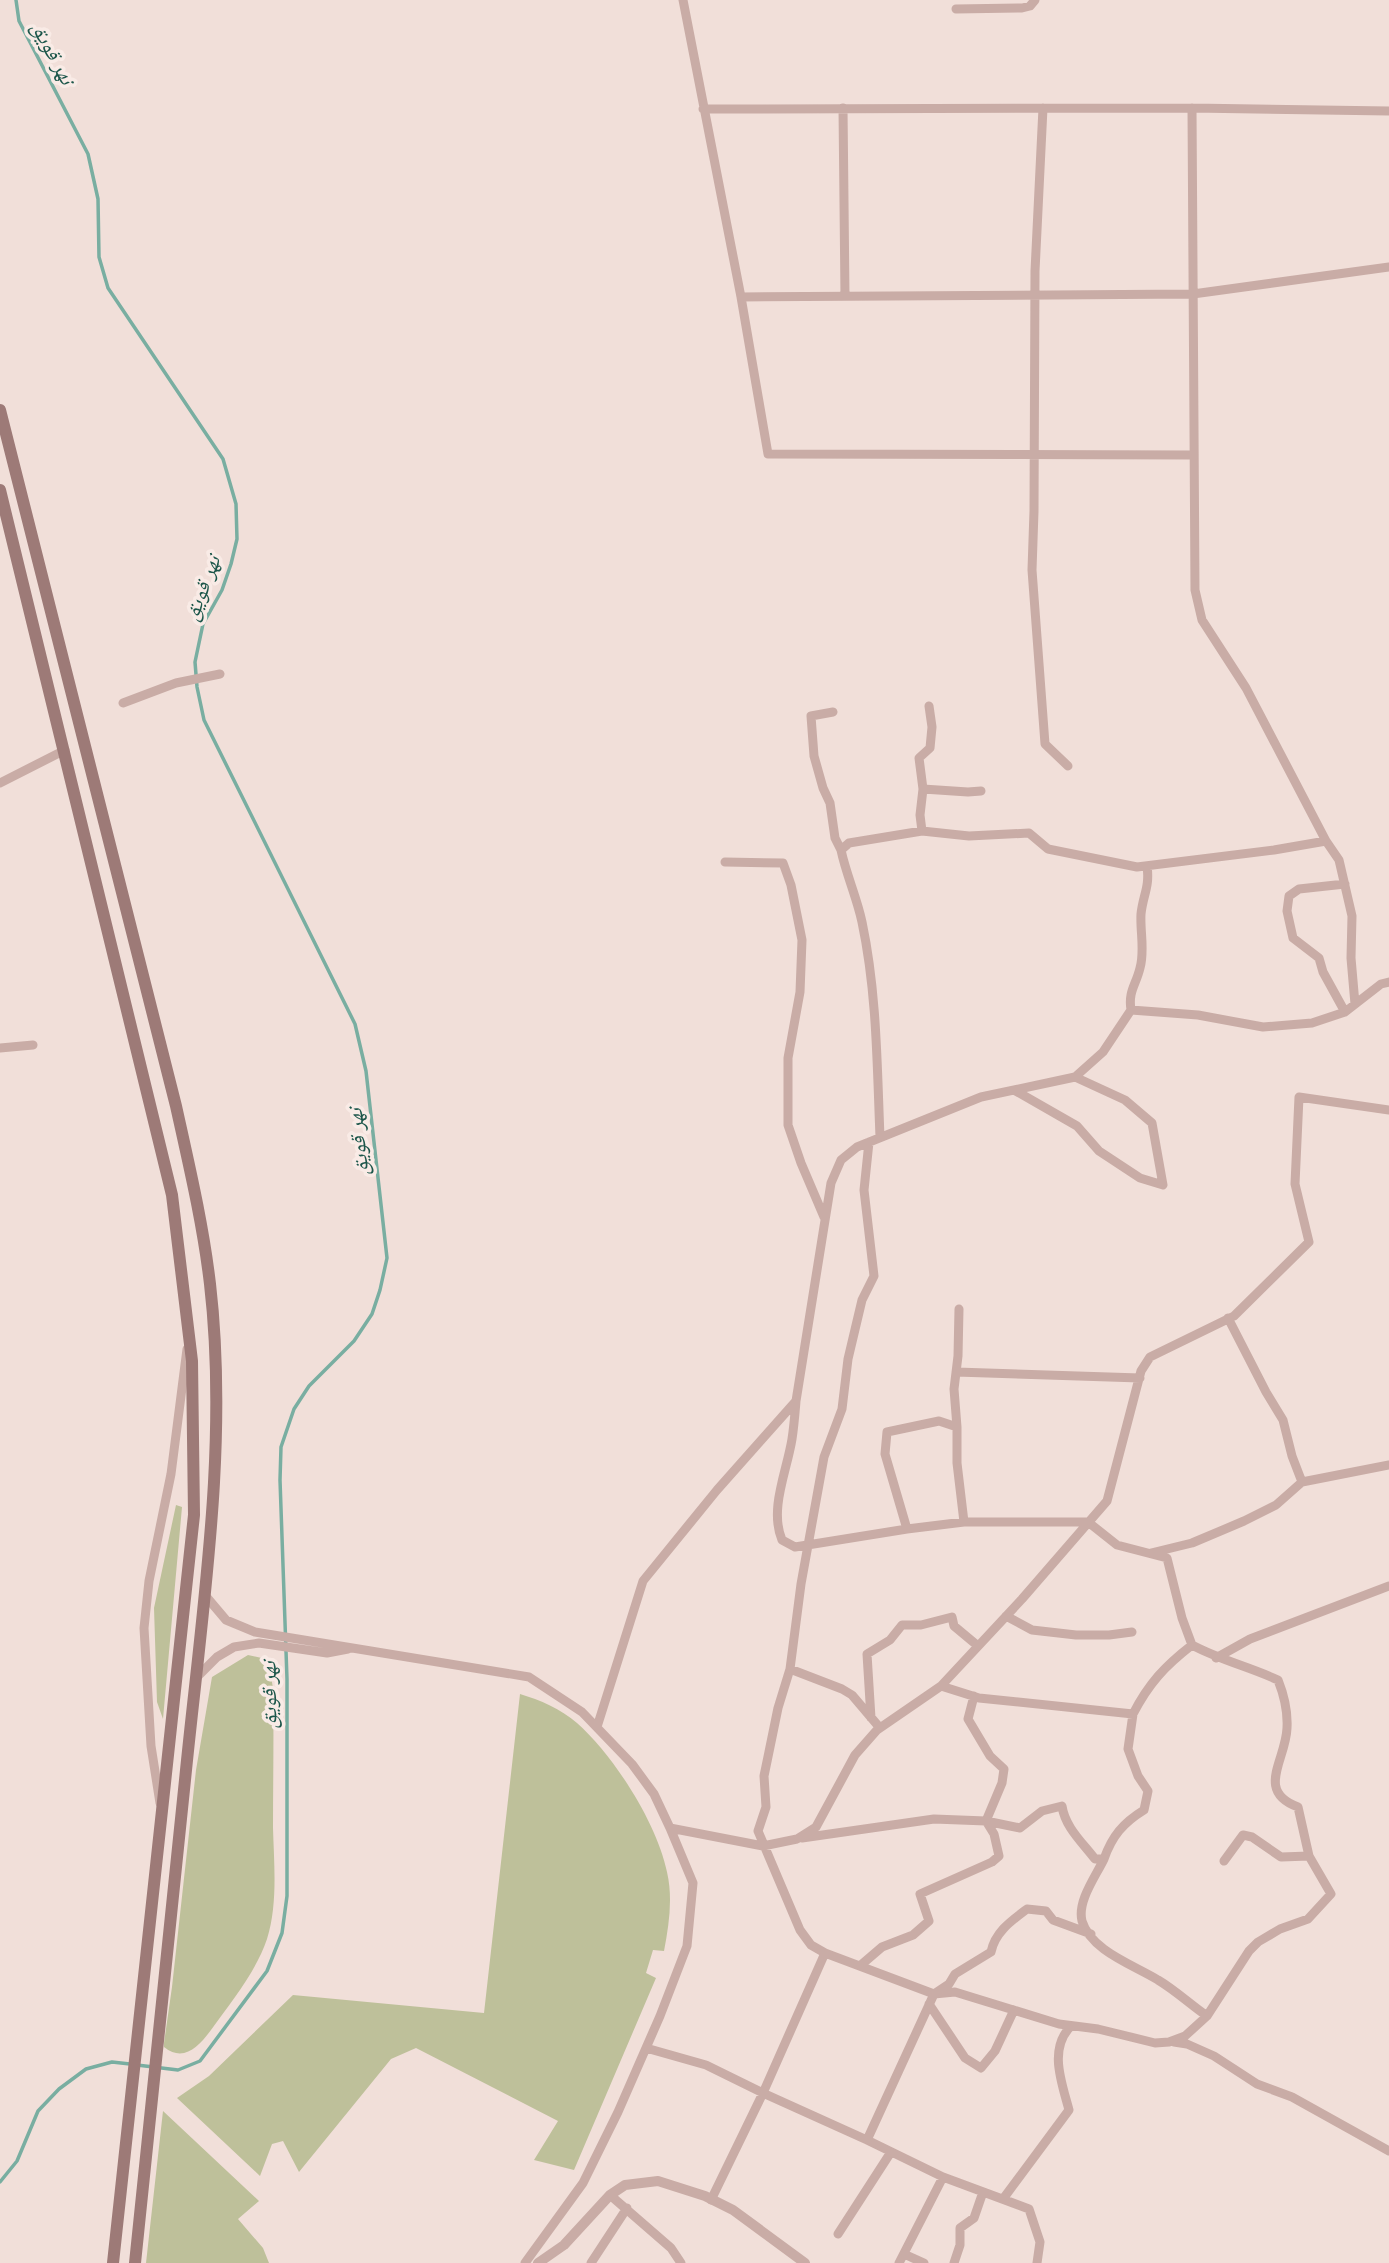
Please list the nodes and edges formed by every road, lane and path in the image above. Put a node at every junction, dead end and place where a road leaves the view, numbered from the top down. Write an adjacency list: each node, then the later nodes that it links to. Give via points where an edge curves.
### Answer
1 (683, 0): 7 (street)
2 (1035, 0): 3 (street, via 1022,8)
3 (956, 9)
4 (843, 108): 5 (street); 7 (street); 12 (street)
5 (1043, 108): 6 (street); 10 (street)
6 (1192, 108): 8 (street); 11 (street)
7 (703, 109): 13 (street)
8 (1389, 110)
9 (1389, 267): 11 (street)
10 (1035, 294): 11 (street); 12 (street); 15 (street)
11 (1193, 294): 16 (street)
12 (845, 296): 13 (street)
13 (741, 297): 15 (street, via 768,454)
14 (0, 410): 61 (main road, via 196,1200 210,1285 215,1374 214,1471)
15 (1034, 455): 16 (street); 24 (street, via 1032,570 1045,744)
16 (1194, 456): 29 (street, via 1195,590 1202,620 1246,688)
17 (0, 490): 18 (main road)
18 (5, 536): 23 (main road)
19 (215, 675): 20 (street, via 176,683)
20 (124, 703)
21 (929, 706): 26 (street, via 930,748 919,758)
22 (833, 712): 30 (street, via 811,716 814,756)
23 (65, 750): 25 (street); 48 (main road, via 172,1195)
24 (1068, 766)
25 (0, 783)
26 (923, 789): 27 (street); 28 (street)
27 (981, 791)
28 (922, 831): 30 (street, via 849,843); 32 (street, via 969,836 1029,833 1048,849)
29 (1326, 841): 32 (street); 33 (street, via 1339,860)
30 (841, 850): 43 (street, via 862,920 874,998)
31 (725, 862): 45 (street, via 783,863 791,885 802,940 800,992 788,1058 788,1125)
32 (1147, 866): 36 (street, via 1142,953 1129,996)
33 (1345, 884): 35 (street, via 1352,916); 37 (street, via 1299,889 1289,896 1287,911 1293,938 1319,958)
34 (1389, 982): 35 (street)
35 (1355, 1004): 37 (street)
36 (1130, 1010): 37 (street, via 1198,1015 1263,1027 1312,1023); 40 (street, via 1103,1052)
37 (1345, 1012)
38 (33, 1045): 39 (street)
39 (0, 1048)
40 (1075, 1077): 41 (street); 41 (street, via 1125,1100 1152,1123 1163,1185 1140,1178 1099,1152 1077,1126)
41 (1014, 1090): 43 (street, via 981,1097)
42 (1389, 1110): 47 (street, via 1299,1097 1295,1184 1309,1242)
43 (880, 1137): 44 (street)
44 (869, 1142): 45 (street, via 841,1160 831,1183); 58 (street, via 864,1190 874,1276 862,1300 842,1409 824,1457)
45 (825, 1219): 51 (street)
46 (959, 1310): 49 (street)
47 (1228, 1318): 50 (street, via 1150,1357); 54 (street, via 1283,1420)
48 (189, 1333): 76 (main road, via 194,1515); 76 (street, via 144,1628 150,1745)
49 (956, 1372): 50 (street); 52 (street)
50 (1140, 1378): 56 (street, via 1107,1501)
51 (796, 1401): 58 (street, via 776,1527 782,1540 796,1547); 74 (street, via 643,1581)
52 (957, 1427): 55 (street); 57 (street, via 939,1421 887,1432 886,1454)
53 (1389, 1465): 54 (street)
54 (1302, 1482): 59 (street, via 1276,1505 1244,1521 1192,1543)
55 (964, 1522): 56 (street); 57 (street)
56 (1088, 1522): 59 (street, via 1117,1545); 62 (street)
57 (907, 1529): 58 (street)
58 (807, 1546): 68 (street)
59 (1150, 1553): 64 (street, via 1167,1558)
60 (1389, 1586): 67 (street, via 1250,1639)
61 (204, 1594): 66 (street, via 226,1620 255,1632); 69 (main road)
62 (1006, 1616): 63 (street, via 1032,1630 1076,1635); 65 (street)
63 (1132, 1632)
64 (1192, 1645): 67 (street); 72 (street, via 1163,1668)
65 (978, 1646): 70 (street); 73 (street, via 954,1626 952,1617 902,1625 890,1640 867,1654)
66 (353, 1648): 69 (street, via 327,1653 259,1643 234,1647); 74 (street, via 529,1677)
67 (1216, 1658): 81 (street, via 1278,1679 1285,1698 1287,1730 1274,1782 1284,1802 1297,1807)
68 (790, 1669): 73 (street, via 842,1689); 80 (street, via 764,1776 766,1807 758,1831)
69 (195, 1680): 107 (main road)
70 (941, 1686): 71 (street); 75 (street)
71 (974, 1696): 72 (street); 77 (street, via 968,1719 990,1756 1004,1769)
72 (1133, 1714): 82 (street, via 1128,1749 1148,1791 1144,1810 1113,1837)
73 (872, 1718): 75 (street)
74 (597, 1727): 78 (street, via 654,1794)
75 (880, 1728): 79 (street, via 855,1755 816,1827)
76 (161, 1815): 106 (main road)
77 (986, 1821): 79 (street, via 934,1819); 82 (street, via 1020,1828 1042,1811 1062,1806 1063,1817 1074,1833 1095,1859); 86 (street, via 999,1856 920,1894 929,1921 913,1935 882,1947)
78 (670, 1828): 80 (street); 93 (street, via 694,1883 687,1946)
79 (797, 1839): 80 (street)
80 (764, 1846): 85 (street, via 800,1930 811,1945)
81 (1309, 1856): 83 (street, via 1282,1857 1242,1835); 90 (street, via 1331,1894 1308,1919 1258,1942)
82 (1104, 1859): 84 (street, via 1083,1902 1082,1920)
83 (1224, 1861)
84 (1091, 1934): 87 (street, via 1054,1920 1046,1911 1027,1909 994,1938 991,1952 955,1974); 90 (street, via 1113,1957 1160,1981)
85 (825, 1953): 86 (street); 94 (street)
86 (861, 1965): 87 (street)
87 (934, 1994): 88 (street); 89 (street, via 955,1993)
88 (929, 2004): 89 (street, via 965,2058 981,2068 995,2051); 95 (street)
89 (1014, 2010): 91 (street)
90 (1207, 2016): 92 (street, via 1185,2036)
91 (1071, 2026): 92 (street); 101 (street, via 1063,2034 1057,2060 1069,2110)
92 (1169, 2042): 96 (street, via 1214,2056 1257,2084 1292,2097)
93 (646, 2048): 94 (street, via 706,2065); 108 (street, via 583,2183)
94 (763, 2093): 95 (street); 102 (street)
95 (867, 2140): 97 (street)
96 (1389, 2151)
97 (891, 2152): 98 (street); 104 (street)
98 (943, 2176): 99 (street); 105 (street)
99 (983, 2192): 101 (street); 114 (street, via 974,2218 960,2228)
100 (610, 2195): 102 (street, via 625,2185 658,2181); 103 (street); 109 (street, via 564,2245)
101 (1003, 2199): 115 (street, via 1029,2209 1040,2242)
102 (711, 2200): 112 (street, via 733,2210)
103 (627, 2208): 110 (street); 111 (street)
104 (838, 2234)
105 (902, 2258): 113 (street)
106 (113, 2263)
107 (135, 2263)
108 (526, 2263)
109 (538, 2263)
110 (591, 2263)
111 (681, 2263)
112 (805, 2263)
113 (924, 2263)
114 (954, 2263)
115 (1037, 2263)

